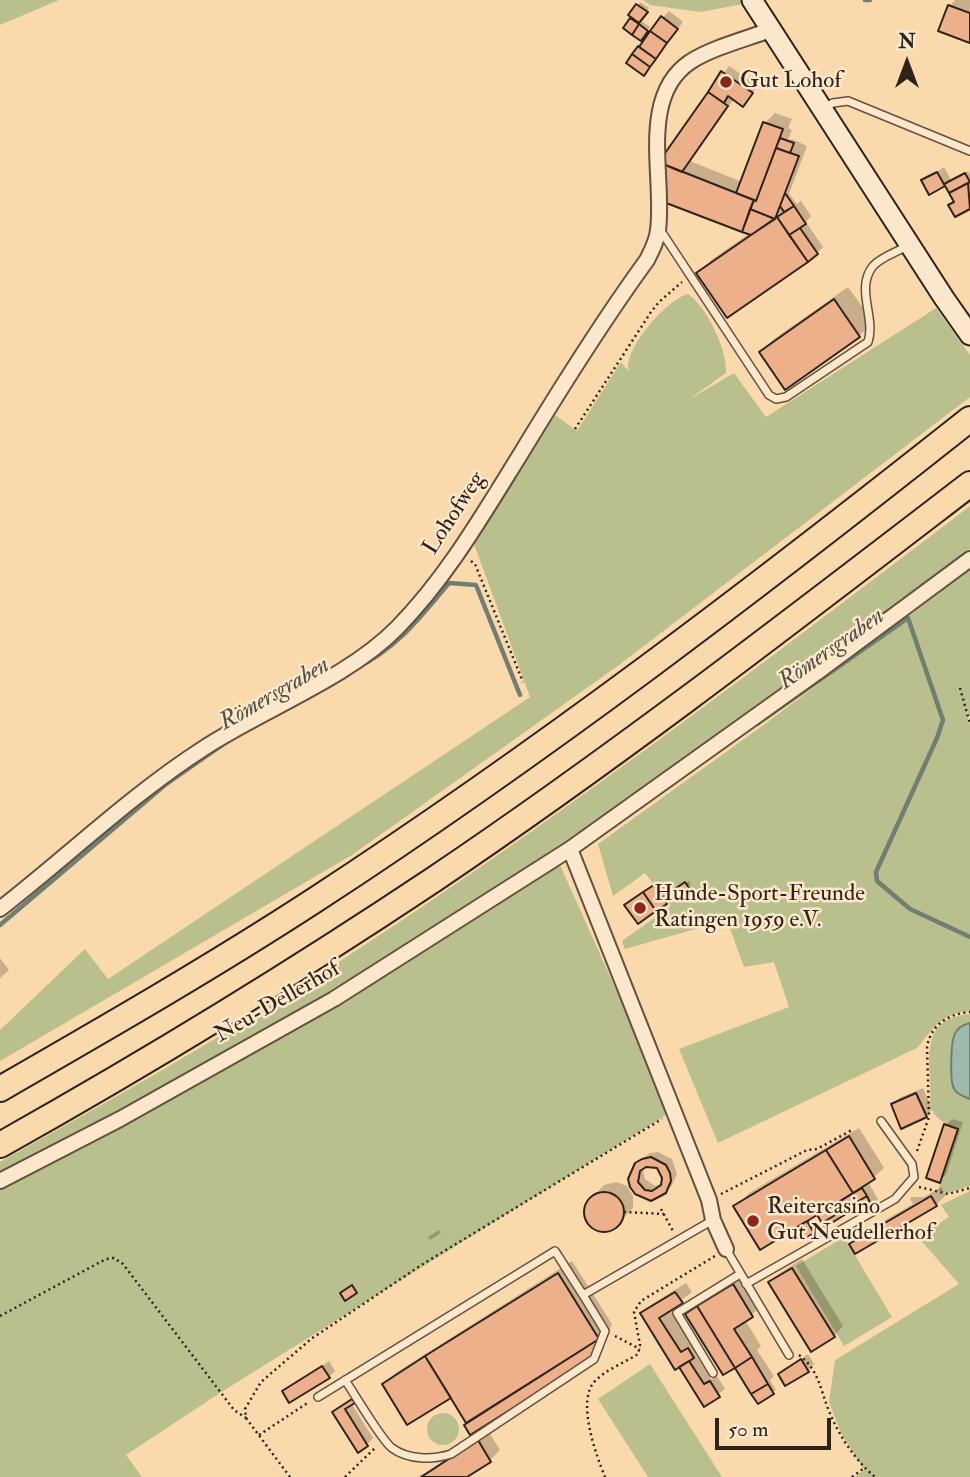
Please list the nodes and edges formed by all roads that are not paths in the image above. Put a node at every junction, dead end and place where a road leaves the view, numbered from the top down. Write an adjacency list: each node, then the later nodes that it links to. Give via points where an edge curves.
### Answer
1 (752, 1): 2 (street)
2 (770, 30): 3 (street); 5 (street, Lohofweg, via 690,62 667,91 657,135)
3 (822, 109): 4 (lane, via 848,101); 6 (street)
4 (970, 151)
5 (659, 227): 6 (lane, via 768,395 776,399 786,397 868,342 871,327 865,283 873,266); 12 (street, Lohofweg, via 647,260 588,343 459,554 410,614 339,671 176,766)
6 (909, 245): 7 (street)
7 (970, 335)
8 (970, 419): 13 (highway, via 519,761 304,907)
9 (970, 484): 15 (highway, via 603,760 434,879 186,1038)
10 (970, 559): 11 (street, Neu-Dellerhof)
11 (570, 849): 16 (street, Neu-Dellerhof, via 334,999); 17 (street)
12 (0, 909)
13 (0, 1089)
14 (881, 1121): 20 (lane, via 912,1164 914,1177 908,1185 895,1199)
15 (0, 1145)
16 (0, 1181)
17 (713, 1220): 18 (street); 21 (lane)
18 (726, 1250): 19 (lane)
19 (740, 1274): 20 (lane); 23 (lane, via 677,1313)
20 (746, 1284): 22 (lane)
21 (583, 1295): 24 (lane, via 555,1251); 24 (lane, via 605,1331 594,1360 451,1454 423,1458 390,1447)
22 (789, 1355)
23 (713, 1373)
24 (345, 1380): 25 (lane)
25 (318, 1396)

